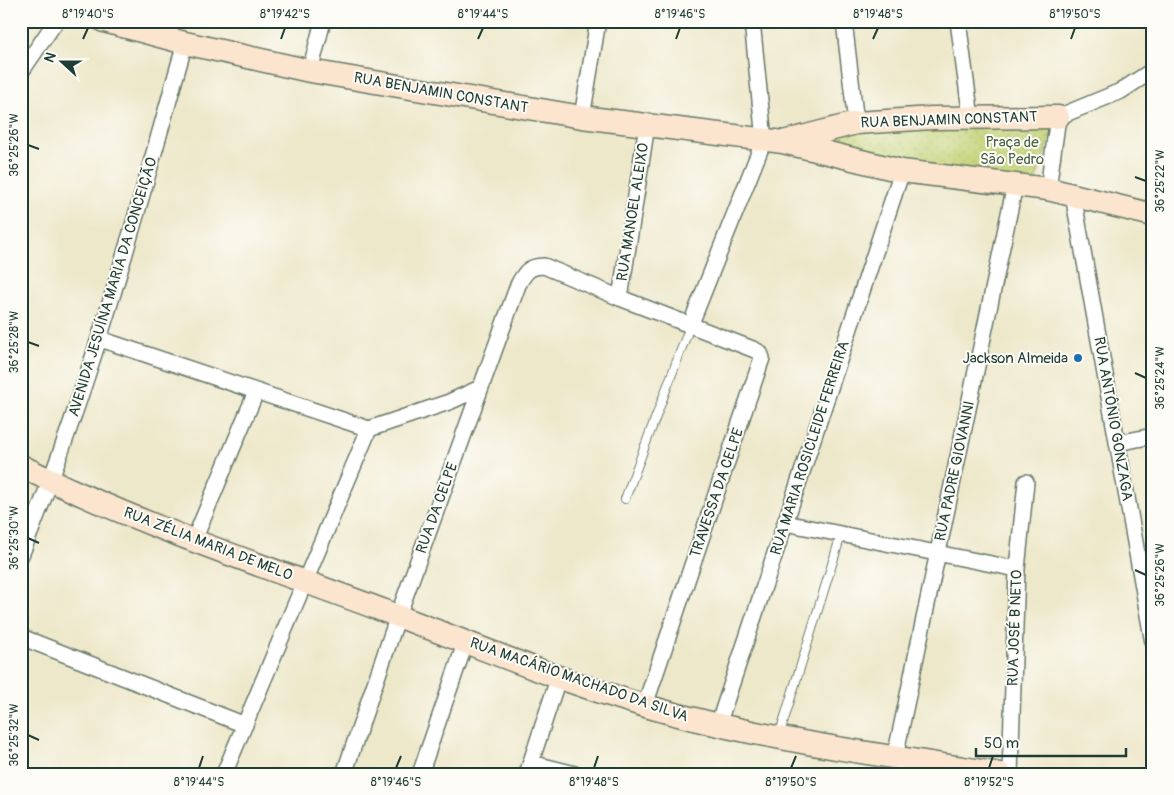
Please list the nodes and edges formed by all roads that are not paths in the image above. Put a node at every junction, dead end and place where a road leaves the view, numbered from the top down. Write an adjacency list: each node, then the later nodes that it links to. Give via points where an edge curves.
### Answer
1 (56, 21): 11 (street)
2 (104, 21): 8 (street, RUA BENJAMIN CONSTANT)
3 (323, 21): 10 (street)
4 (598, 21): 12 (street)
5 (752, 21): 17 (street)
6 (844, 21): 15 (street)
7 (958, 21): 14 (street)
8 (185, 43): 10 (street, RUA BENJAMIN CONSTANT); 25 (street, AVENIDA JESUÍNA MARIA DA CONCEIÇÃO)
9 (1153, 70): 13 (street, via 1121,91)
10 (310, 71): 12 (street, RUA BENJAMIN CONSTANT)
11 (21, 72)
12 (582, 117): 16 (street, RUA BENJAMIN CONSTANT)
13 (1058, 117): 14 (street, RUA BENJAMIN CONSTANT); 20 (street)
14 (971, 118): 15 (street, RUA BENJAMIN CONSTANT)
15 (856, 123): 17 (street, RUA BENJAMIN CONSTANT)
16 (647, 125): 17 (street, RUA BENJAMIN CONSTANT); 23 (street, RUA MANOEL ALEIXO)
17 (774, 141): 18 (street, RUA BENJAMIN CONSTANT); 24 (street)
18 (902, 171): 19 (street, RUA BENJAMIN CONSTANT); 35 (street, RUA MARIA ROSICLEIDE FERREIRA)
19 (1014, 185): 20 (street, RUA BENJAMIN CONSTANT); 38 (street, RUA PADRE GIOVANNI)
20 (1048, 189): 21 (street, RUA BENJAMIN CONSTANT)
21 (1073, 195): 22 (street, RUA BENJAMIN CONSTANT); 30 (street, RUA ANTÔNIO GONZAGA)
22 (1153, 216)
23 (620, 298): 24 (street); 26 (street, RUA DA CELPE, via 552,269 540,266 526,270)
24 (690, 326): 34 (lane); 47 (street, TRAVESSA DA CELPE, via 754,350 762,358)
25 (100, 340): 27 (street); 32 (street, AVENIDA JESUÍNA MARIA DA CONCEIÇÃO)
26 (480, 388): 28 (street); 42 (street, RUA DA CELPE)
27 (256, 392): 28 (street); 37 (street)
28 (369, 429): 41 (street)
29 (1153, 436): 30 (street)
30 (1117, 443): 45 (street, RUA ANTÔNIO GONZAGA)
31 (21, 466): 32 (street, RUA ZÉLIA MARIA DE MELO)
32 (52, 482): 37 (street, RUA ZÉLIA MARIA DE MELO); 39 (street, AVENIDA JESUÍNA MARIA DA CONCEIÇÃO)
33 (1026, 482): 40 (street, RUA JOSÉ B NETO)
34 (625, 499)
35 (785, 523): 36 (street); 49 (street, RUA MARIA ROSICLEIDE FERREIRA)
36 (841, 535): 38 (street); 50 (lane)
37 (194, 540): 41 (street, RUA ZÉLIA MARIA DE MELO)
38 (937, 554): 40 (street); 51 (street, RUA PADRE GIOVANNI)
39 (21, 555)
40 (1017, 569): 58 (street, RUA JOSÉ B NETO)
41 (305, 582): 42 (street, RUA ZÉLIA MARIA DE MELO); 48 (street)
42 (398, 616): 44 (street, RUA MACÁRIO MACHADO DA SILVA); 54 (street, RUA DA CELPE)
43 (21, 637): 48 (street)
44 (466, 641): 46 (street, RUA MACÁRIO MACHADO DA SILVA); 55 (street)
45 (1153, 643)
46 (559, 676): 47 (street, RUA MACÁRIO MACHADO DA SILVA); 52 (street)
47 (645, 705): 49 (street, RUA MACÁRIO MACHADO DA SILVA)
48 (245, 724): 53 (street)
49 (718, 725): 50 (street, RUA MACÁRIO MACHADO DA SILVA)
50 (778, 738): 51 (street, RUA MACÁRIO MACHADO DA SILVA)
51 (895, 757): 57 (street, RUA MACÁRIO MACHADO DA SILVA)
52 (529, 769): 56 (street)
53 (224, 774)
54 (344, 774)
55 (420, 774)
56 (575, 774)
57 (1000, 774)
58 (1010, 774)

